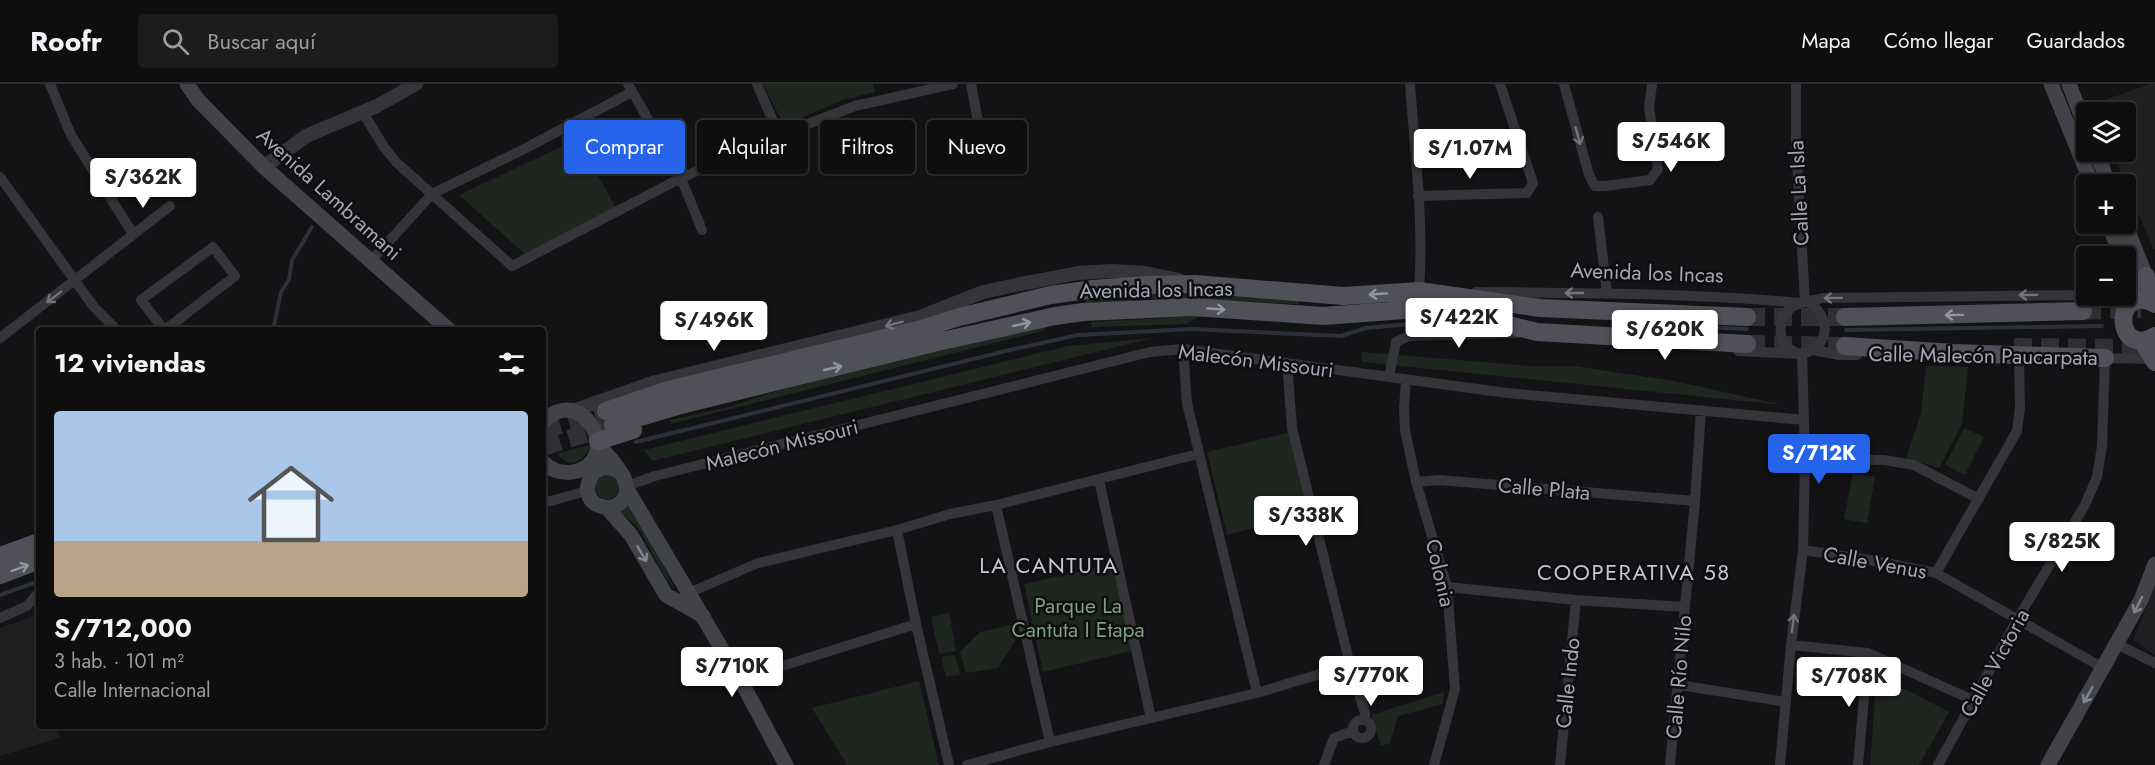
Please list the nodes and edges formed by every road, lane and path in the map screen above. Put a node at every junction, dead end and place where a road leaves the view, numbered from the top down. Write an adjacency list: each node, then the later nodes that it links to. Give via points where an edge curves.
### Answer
1 (51, 84): 32 (street, via 71,135)
2 (187, 84): 22 (main road, Avenida Lambramani)
3 (416, 84): 16 (street)
4 (757, 84): 17 (street)
5 (953, 84): 19 (street, via 855,106)
6 (971, 84): 18 (street)
7 (1410, 84): 28 (street)
8 (1500, 84): 28 (street, via 1533,183 1527,193)
9 (1564, 84): 10 (street, one-way to 10, via 1595,186 1650,180 1655,176 1658,169 1649,107)
10 (1652, 84)
11 (1796, 84): 40 (street, Calle La Isla)
12 (2051, 84): 21 (main road)
13 (2069, 84): 15 (main road)
14 (630, 88): 26 (street); 27 (street, via 526,148)
15 (2076, 102)
16 (363, 112): 22 (street, via 306,136); 27 (street, via 396,162)
17 (773, 120)
18 (978, 120)
19 (808, 124)
20 (2088, 162): 21 (main road)
21 (2084, 165): 24 (main road)
22 (264, 167): 34 (main road, Avenida Lambramani)
23 (697, 171): 26 (street)
24 (2088, 174)
25 (0, 177): 36 (street)
26 (681, 178): 27 (street, via 513,266); 31 (street)
27 (432, 194): 34 (street)
28 (1418, 196): 38 (street)
29 (171, 206): 32 (street)
30 (1598, 217): 39 (street)
31 (702, 230)
32 (133, 234): 36 (street)
33 (2127, 234): 35 (main road)
34 (371, 261): 53 (main road, Avenida Lambramani)
35 (2137, 276): 43 (main road)
36 (76, 280): 50 (street); 55 (street, one-way to 55)
37 (1195, 284): 38 (main road, Avenida los Incas, one-way to 37, via 1344,296); 46 (street, Avenida los Incas, via 1145,273 1078,273 983,292); 47 (main road, Avenida los Incas, via 1070,291)
38 (1419, 291): 39 (street, Avenida los Incas, one-way to 38); 48 (main road, Avenida los Incas, via 1540,308)
39 (1607, 293): 40 (street, Avenida los Incas)
40 (1804, 302): 41 (street, Avenida los Incas, one-way to 40, via 1823,298); 60 (street, via 1820,311 1825,324 1823,339); 61 (street, via 1787,311 1780,324 1782,339 1791,351)
41 (2076, 302)
42 (2136, 302): 43 (main road, Avenida los Incas)
43 (2155, 304)
44 (2076, 305): 49 (main road, one-way to 49, via 2054,312)
45 (2129, 306): 56 (main road, via 2123,316 2123,326 2129,335)
46 (920, 317): 47 (main road); 71 (street, Avenida los Incas, one-way to 71, via 652,383)
47 (959, 317): 66 (main road, Avenida los Incas, via 668,390 610,418)
48 (1747, 317)
49 (1845, 317)
50 (114, 327)
51 (162, 327): 52 (street, via 141,300 213,247 235,276)
52 (168, 327)
53 (446, 327)
54 (1537, 332): 57 (main road, Avenida los Incas); 61 (street, via 1576,343); 66 (main road, Avenida los Incas, one-way to 54, via 1055,316 1134,309 1193,307 1323,316 1446,310); 67 (street, via 1409,336 1396,342)
55 (0, 338)
56 (2145, 339): 62 (street); 64 (main road)
57 (1746, 344)
58 (1976, 346): 62 (main road, via 1845,346)
59 (1183, 350): 65 (street, Malecón Missouri); 75 (street, via 1187,404); 80 (street, Malecón Missouri, via 1150,352)
60 (1813, 350): 61 (street); 63 (street, Calle Malecón Paucarpata, via 1839,355)
61 (1800, 354): 73 (street)
62 (2111, 358): 63 (street, Calle Malecón Paucarpata); 64 (street, Calle Malecón Paucarpata); 104 (street, Calle Victoria, via 2097,477 2085,505)
63 (2019, 360): 83 (street, via 2017,431)
64 (2154, 360)
65 (1287, 363): 67 (street, Malecón Missouri); 110 (street, via 1292,428)
66 (800, 376): 74 (main road)
67 (1389, 377): 68 (street, Malecón Missouri)
68 (1406, 380): 70 (street, Malecón Missouri); 81 (street, Colonia, via 1405,430)
69 (546, 404): 71 (main road)
70 (1701, 410): 73 (street, Malecón Missouri); 84 (street, Calle Río Nilo)
71 (567, 411): 72 (main road); 74 (main road, via 580,414 593,425)
72 (546, 420)
73 (1804, 420): 76 (street)
74 (598, 443): 78 (main road, via 592,460); 80 (main road)
75 (1198, 454): 79 (street); 114 (street)
76 (1805, 459): 83 (street, via 1884,460 1914,465); 90 (street)
77 (546, 464): 78 (main road)
78 (571, 473): 82 (main road)
79 (1099, 480): 86 (street); 117 (street)
80 (625, 481): 82 (main road, via 609,468 602,468 591,476); 87 (main road, via 626,495); 97 (main road)
81 (1416, 482): 84 (street, Calle Plata, via 1438,480); 96 (street, Colonia)
82 (588, 492): 85 (street); 87 (main road)
83 (1979, 499): 94 (street)
84 (1695, 501): 101 (street, Calle Río Nilo)
85 (546, 502)
86 (996, 505): 88 (street); 118 (street)
87 (607, 508): 99 (main road, one-way to 99, via 631,535 666,595)
88 (897, 530): 97 (street, via 758,563); 105 (street)
89 (36, 543): 91 (main road)
90 (1803, 550): 94 (street, Calle Venus); 107 (street, one-way to 90)
91 (0, 556)
92 (36, 561): 95 (main road, one-way to 92)
93 (2155, 564): 106 (main road, one-way to 106)
94 (1936, 573): 104 (street, Calle Venus)
95 (0, 575)
96 (1447, 587): 100 (street); 124 (street, Colonia, via 1455,689)
97 (690, 593): 99 (street); 102 (main road)
98 (36, 596): 103 (street, via 27,606)
99 (674, 600): 102 (main road)
100 (1576, 600): 101 (street); 125 (street, Calle Indo)
101 (1685, 607): 113 (street, Calle Río Nilo)
102 (703, 616): 112 (main road)
103 (0, 618)
104 (2018, 620): 111 (street, Calle Venus); 115 (street, Calle Victoria)
105 (916, 624): 112 (street, via 759,673); 121 (street)
106 (2117, 644): 109 (street); 111 (main road)
107 (1791, 645): 108 (street); 116 (street)
108 (1868, 653): 115 (street); 128 (street)
109 (2155, 663)
110 (1350, 665): 114 (street); 123 (street, via 1365,720 1371,726 1370,735 1359,738 1353,731 1334,738)
111 (2103, 668): 119 (main road, one-way to 119)
112 (742, 683): 120 (main road)
113 (1679, 685): 116 (street); 126 (street, Calle Río Nilo)
114 (1257, 693): 117 (street)
115 (1975, 700): 129 (street, Calle Victoria)
116 (1786, 702): 127 (street)
117 (1151, 718): 118 (street)
118 (1050, 742): 122 (street)
119 (2051, 764)
120 (786, 765)
121 (949, 765)
122 (967, 765)
123 (1324, 765)
124 (1434, 765)
125 (1560, 765)
126 (1671, 765)
127 (1780, 765)
128 (1858, 765)
129 (1938, 765)

